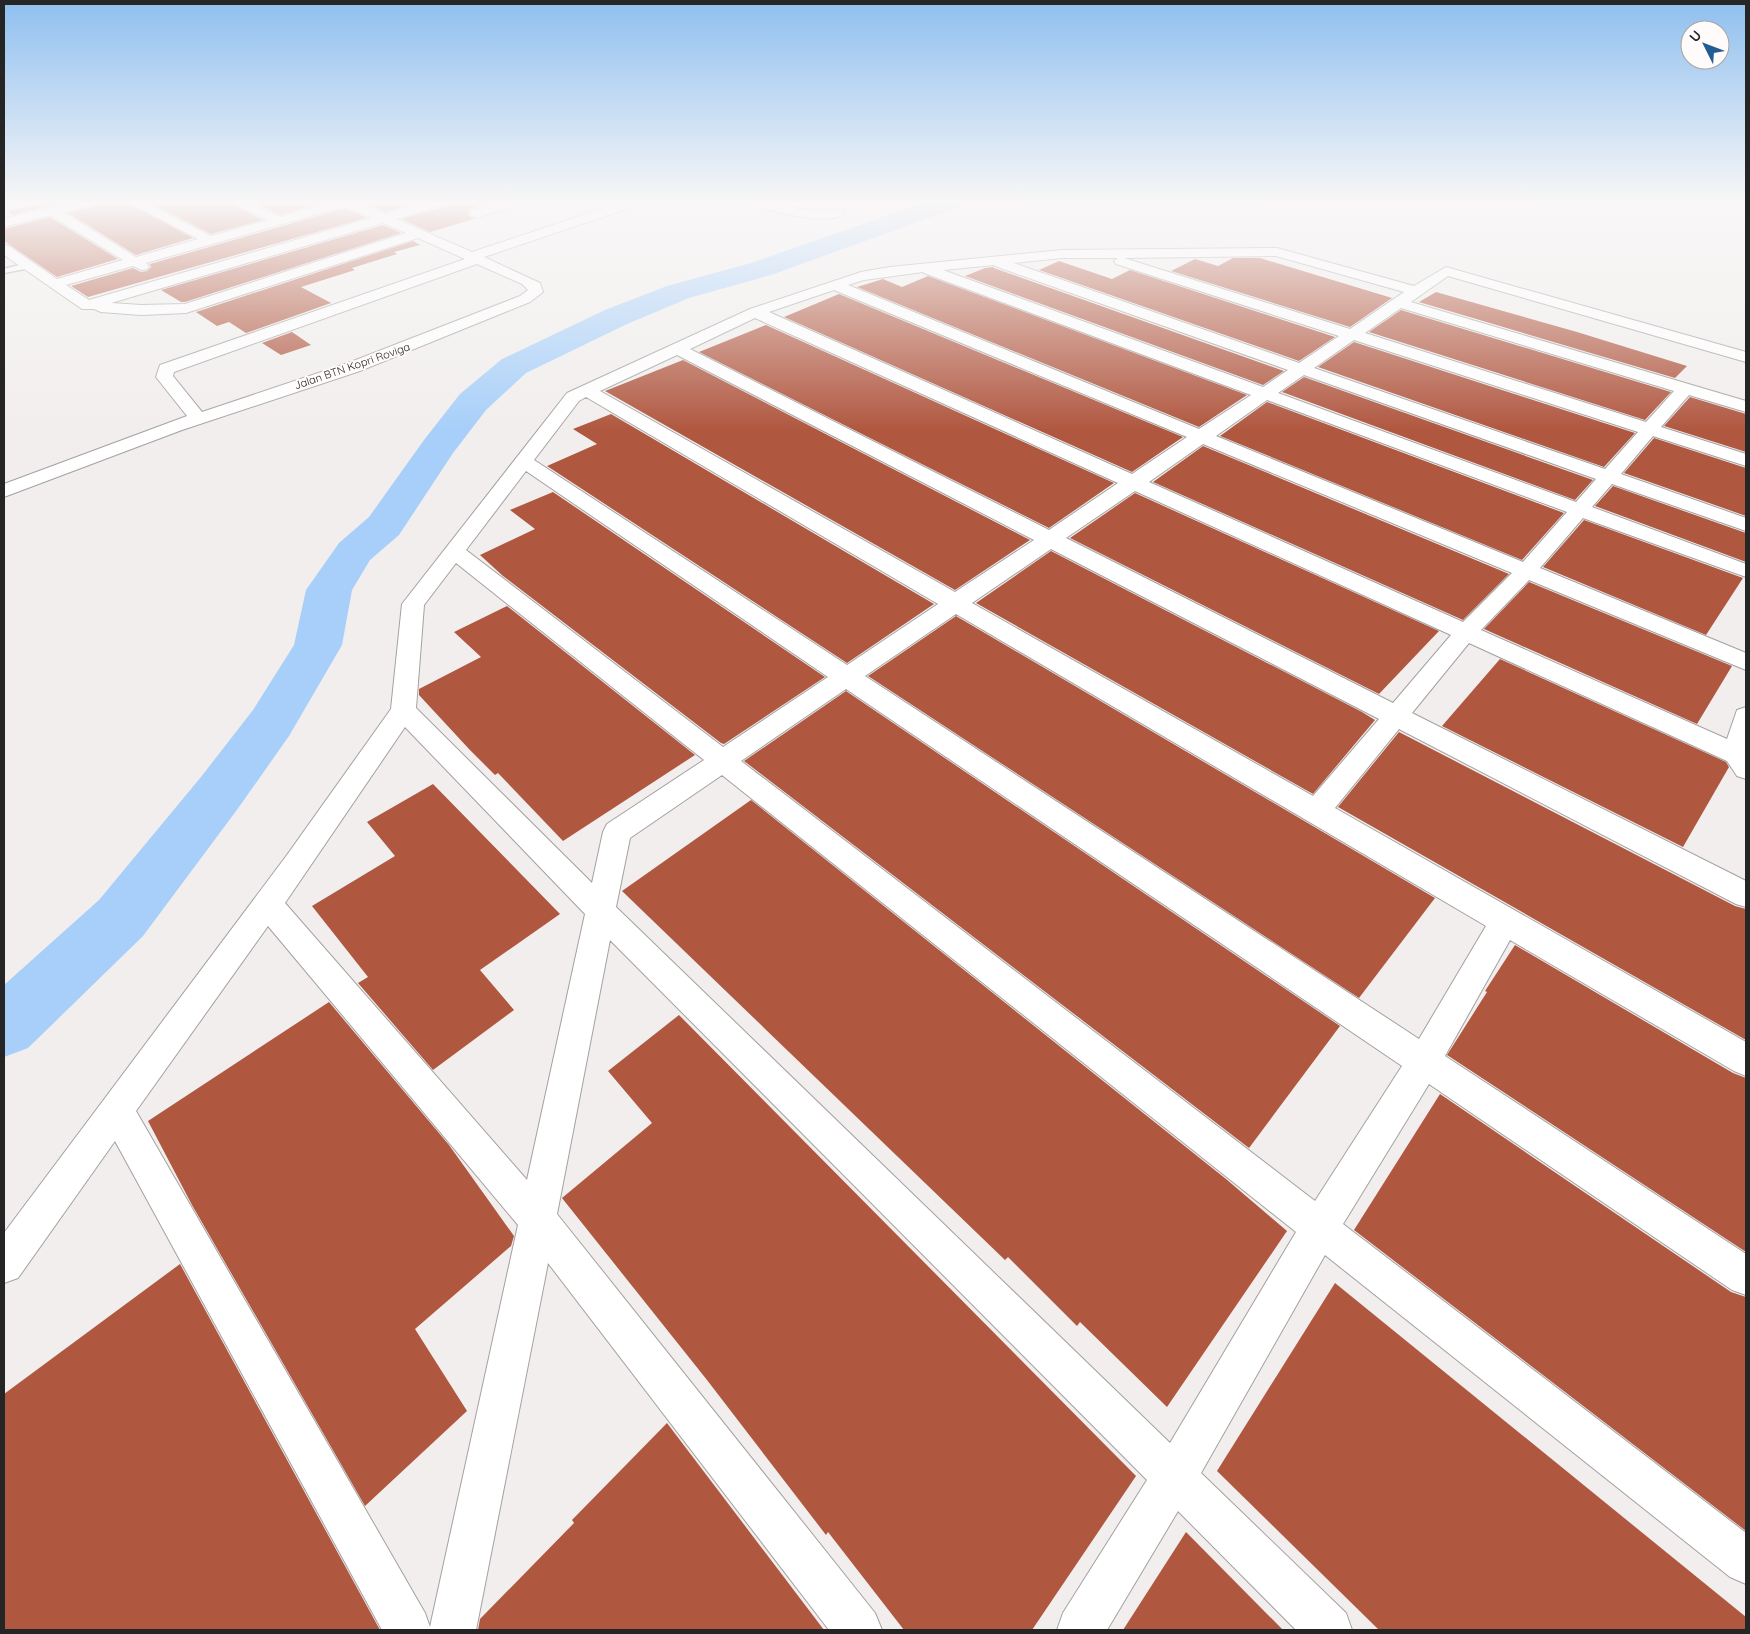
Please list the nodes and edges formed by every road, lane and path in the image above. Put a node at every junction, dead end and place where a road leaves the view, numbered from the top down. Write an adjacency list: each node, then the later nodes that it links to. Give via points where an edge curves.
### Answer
1 (44, 277): 16 (street)
2 (78, 277): 16 (street, Jalan BTN Kopri Roviga)
3 (165, 277): 15 (street)
4 (175, 277): 15 (street)
5 (282, 277): 19 (street, via 186,308 141,310)
6 (422, 277): 29 (street, via 166,369 164,377)
7 (520, 277): 29 (street, Jalan BTN Kopri Roviga, via 535,286 536,292 525,299 354,367)
8 (857, 277): 17 (street)
9 (950, 277): 27 (street)
10 (1042, 277): 24 (street)
11 (1175, 277): 21 (street)
12 (1350, 277): 18 (street)
13 (1437, 277): 18 (street)
14 (1468, 277): 23 (street)
15 (169, 279): 19 (street)
16 (54, 284): 19 (street)
17 (835, 285): 20 (street); 31 (street)
18 (1407, 297): 21 (street); 25 (street)
19 (87, 306)
20 (755, 312): 22 (street); 35 (street)
21 (1352, 334): 24 (street); 30 (street)
22 (676, 348): 26 (street); 39 (street)
23 (1746, 357)
24 (1300, 368): 27 (street); 34 (street)
25 (1686, 388): 28 (street); 30 (street)
26 (586, 390): 33 (street, via 573,397); 43 (street)
27 (1263, 393): 31 (street); 37 (street)
28 (1746, 407)
29 (198, 418): 36 (street, Jalan BTN Kopri Roviga)
30 (1650, 429): 32 (street); 34 (street)
31 (1200, 436): 35 (street); 41 (street)
32 (1746, 460)
33 (523, 461): 40 (street); 46 (street)
34 (1608, 476): 37 (street); 38 (street)
35 (1132, 482): 39 (street); 44 (street)
36 (4, 491)
37 (1580, 510): 41 (street); 42 (street)
38 (1746, 525)
39 (1051, 540): 43 (street); 48 (street)
40 (454, 551): 47 (street, via 412,604); 50 (street)
41 (1526, 571): 44 (street); 45 (street)
42 (1746, 571)
43 (956, 604): 46 (street); 52 (street)
44 (1466, 632): 48 (street); 51 (street)
45 (1746, 662)
46 (846, 677): 50 (street); 58 (street)
47 (403, 710): 54 (street); 55 (street)
48 (1395, 716): 52 (street); 53 (street)
49 (1746, 716): 51 (street)
50 (724, 760): 55 (street, via 617,832); 61 (street)
51 (1741, 761)
52 (1316, 812): 56 (street)
53 (1746, 896)
54 (268, 904): 59 (street); 60 (street)
55 (601, 911): 60 (street); 64 (street)
56 (1505, 921): 57 (street); 58 (street)
57 (1746, 1060)
58 (1424, 1061): 61 (street); 63 (street)
59 (116, 1110): 62 (street); 66 (street)
60 (538, 1220): 67 (street); 68 (street)
61 (1320, 1227): 64 (street); 65 (street)
62 (4, 1264)
63 (1746, 1276)
64 (1174, 1477): 69 (street); 70 (street)
65 (1746, 1561)
66 (408, 1630)
67 (453, 1630)
68 (858, 1630)
69 (1080, 1630)
70 (1329, 1630)

